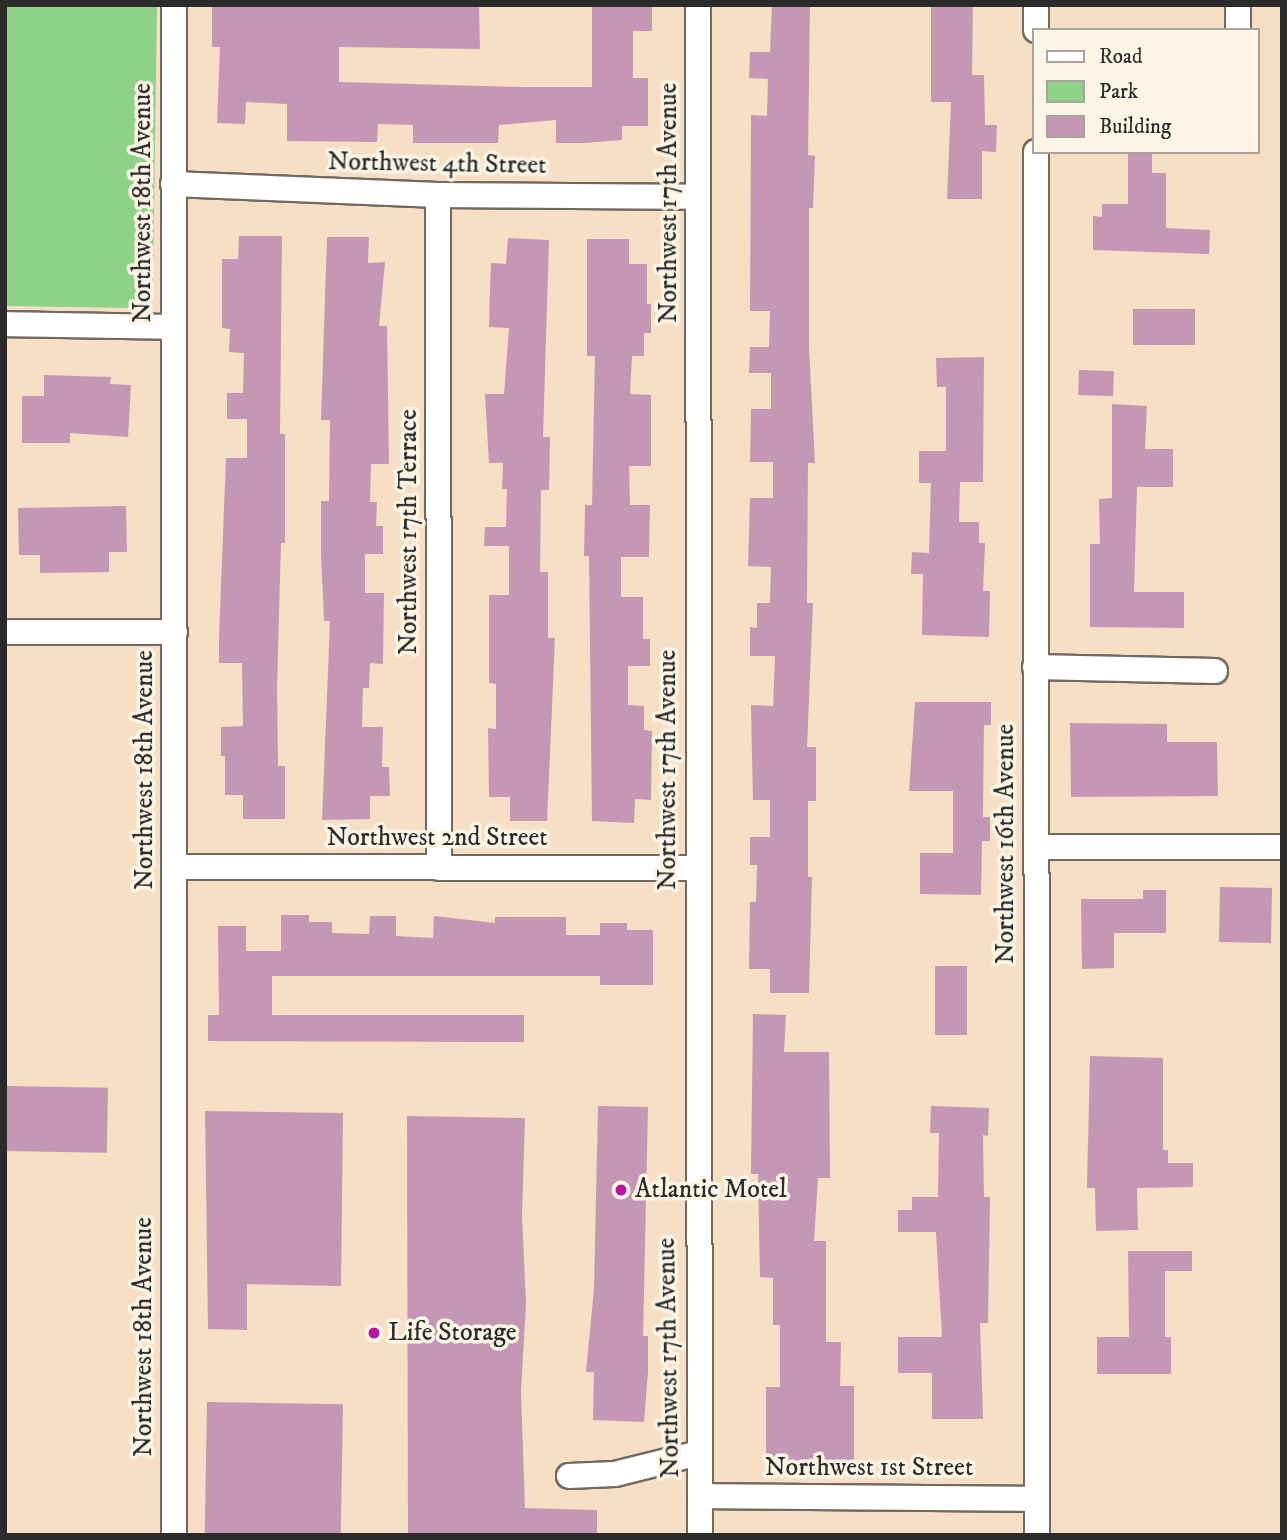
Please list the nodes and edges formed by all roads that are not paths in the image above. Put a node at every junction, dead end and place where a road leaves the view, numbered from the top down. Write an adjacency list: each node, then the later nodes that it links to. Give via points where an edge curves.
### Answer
1 (174, 5): 8 (street, Northwest 18th Avenue)
2 (698, 5): 10 (street, Northwest 17th Avenue)
3 (1036, 5): 5 (street)
4 (1238, 5): 6 (street)
5 (1036, 28)
6 (1238, 28)
7 (1036, 154): 15 (street, Northwest 16th Avenue)
8 (173, 184): 9 (street, Northwest 4th Street); 12 (street, Northwest 18th Avenue)
9 (438, 195): 10 (street, Northwest 4th Street); 20 (street, Northwest 17th Terrace)
10 (698, 197): 21 (street, Northwest 17th Avenue)
11 (5, 324): 12 (street)
12 (172, 327): 14 (street, Northwest 18th Avenue)
13 (5, 632): 14 (street)
14 (175, 632): 19 (street, Northwest 18th Avenue)
15 (1035, 667): 16 (street); 17 (street, Northwest 16th Avenue)
16 (1214, 671)
17 (1036, 847): 18 (street); 25 (street, Northwest 16th Avenue)
18 (1282, 847)
19 (175, 867): 20 (street, Northwest 2nd Street); 26 (street, Northwest 18th Avenue)
20 (439, 868): 21 (street, Northwest 2nd Street)
21 (698, 868): 22 (street, Northwest 17th Avenue)
22 (699, 1453): 23 (street, via 615,1474); 24 (street, Northwest 17th Avenue)
23 (569, 1476)
24 (700, 1496): 25 (street, Northwest 1st Street); 27 (street, Northwest 17th Avenue)
25 (1037, 1499): 28 (street, Northwest 16th Avenue)
26 (174, 1535)
27 (699, 1535)
28 (1037, 1535)

